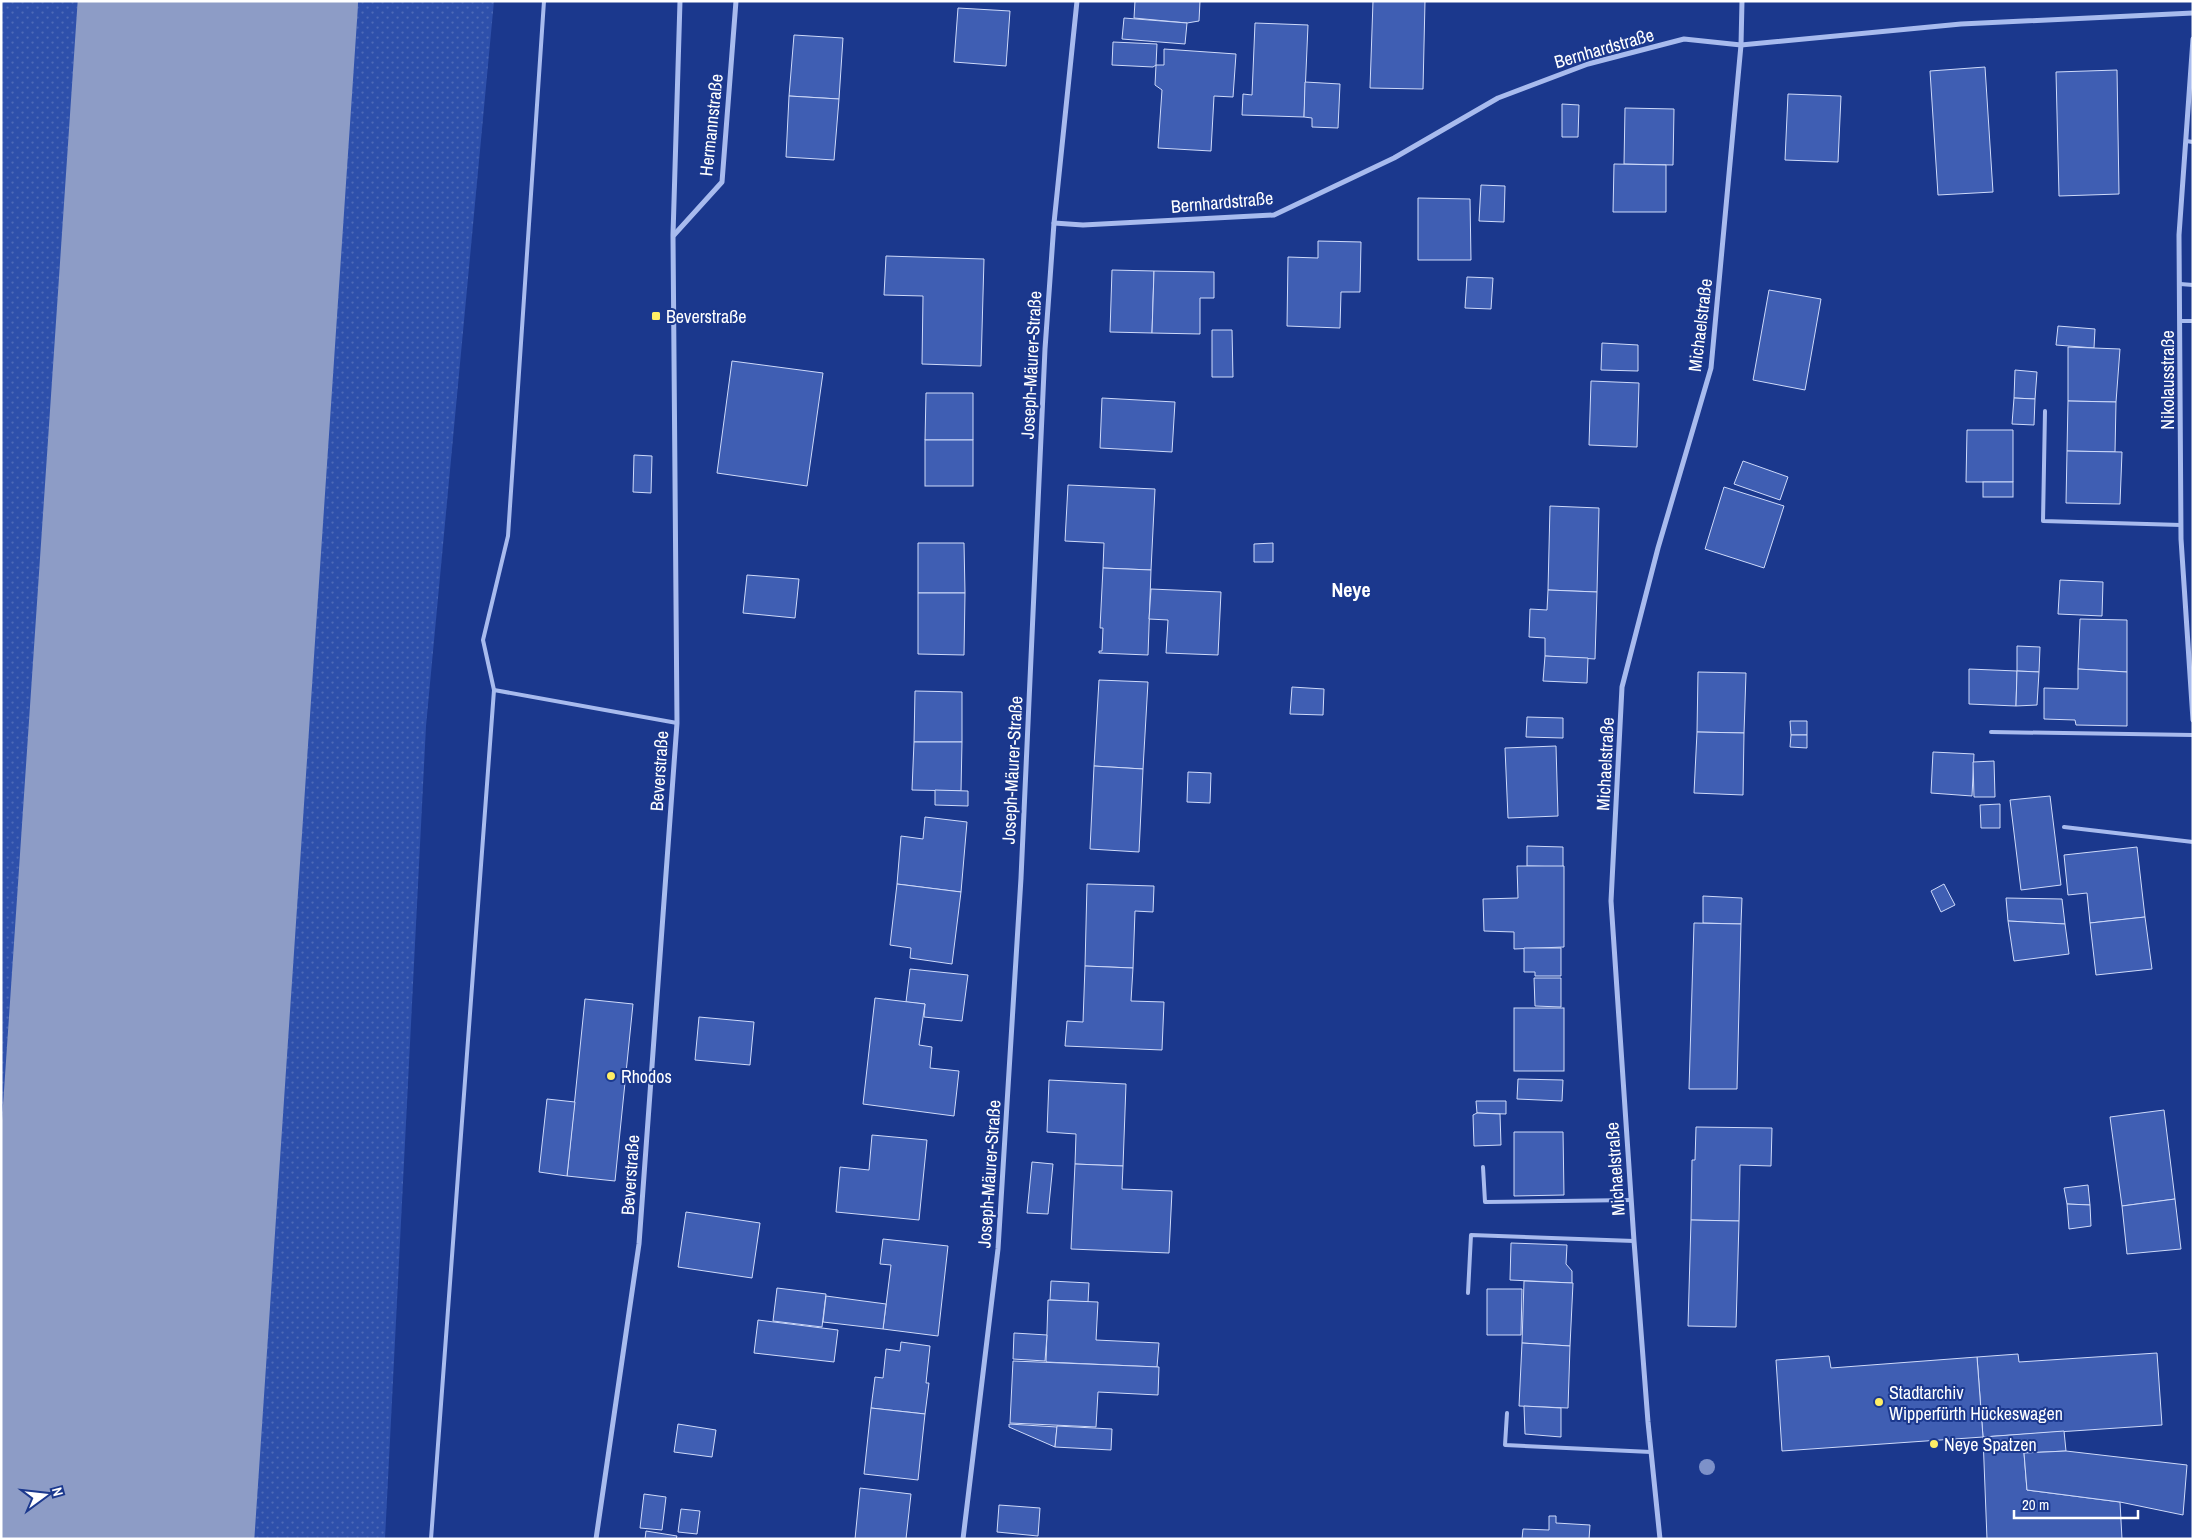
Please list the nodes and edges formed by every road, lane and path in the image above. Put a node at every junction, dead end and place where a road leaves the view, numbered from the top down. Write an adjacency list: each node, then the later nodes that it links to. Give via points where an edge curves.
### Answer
1 (544, 1): 19 (lane, via 508,536 483,640)
2 (680, 1): 12 (street, Beverstraße)
3 (736, 1): 12 (street, Hermannstraße, via 722,182)
4 (1077, 1): 11 (street, Joseph-Mäurer-Straße)
5 (1742, 1): 8 (street, Michaelstraße)
6 (2193, 14): 8 (street, Bernhardstraße, via 1961,24)
7 (2193, 39): 9 (street, Nikolausstraße)
8 (1741, 45): 11 (street, Bernhardstraße, via 1684,39 1588,64 1498,98 1394,158 1274,215 1083,225); 27 (street, Michaelstraße, via 1711,368 1658,548 1622,687 1611,901)
9 (2186, 142): 10 (lane); 13 (street, Nikolausstraße, via 2179,235)
10 (2193, 142)
11 (1054, 223): 34 (street, Joseph-Mäurer-Straße, via 998,1249)
12 (673, 235): 21 (street, Beverstraße)
13 (2180, 284): 14 (lane); 15 (street, Nikolausstraße)
14 (2193, 285)
15 (2180, 321): 16 (lane); 18 (street, Nikolausstraße)
16 (2193, 321)
17 (2045, 411): 18 (lane, via 2043,521)
18 (2181, 525): 20 (street, Nikolausstraße)
19 (494, 690): 21 (lane); 32 (lane)
20 (2193, 720)
21 (677, 722): 33 (street, Beverstraße, via 639,1244)
22 (1991, 732): 23 (lane)
23 (2193, 735)
24 (2064, 827): 25 (lane)
25 (2193, 842)
26 (1483, 1167): 27 (lane, via 1485,1202)
27 (1631, 1200): 28 (street, Michaelstraße)
28 (1634, 1241): 29 (lane, via 1471,1235); 31 (street, Michaelstraße)
29 (1468, 1293)
30 (1507, 1413): 31 (lane, via 1505,1445)
31 (1651, 1452): 35 (street, Michaelstraße)
32 (431, 1539)
33 (596, 1539)
34 (963, 1539)
35 (1660, 1539)

